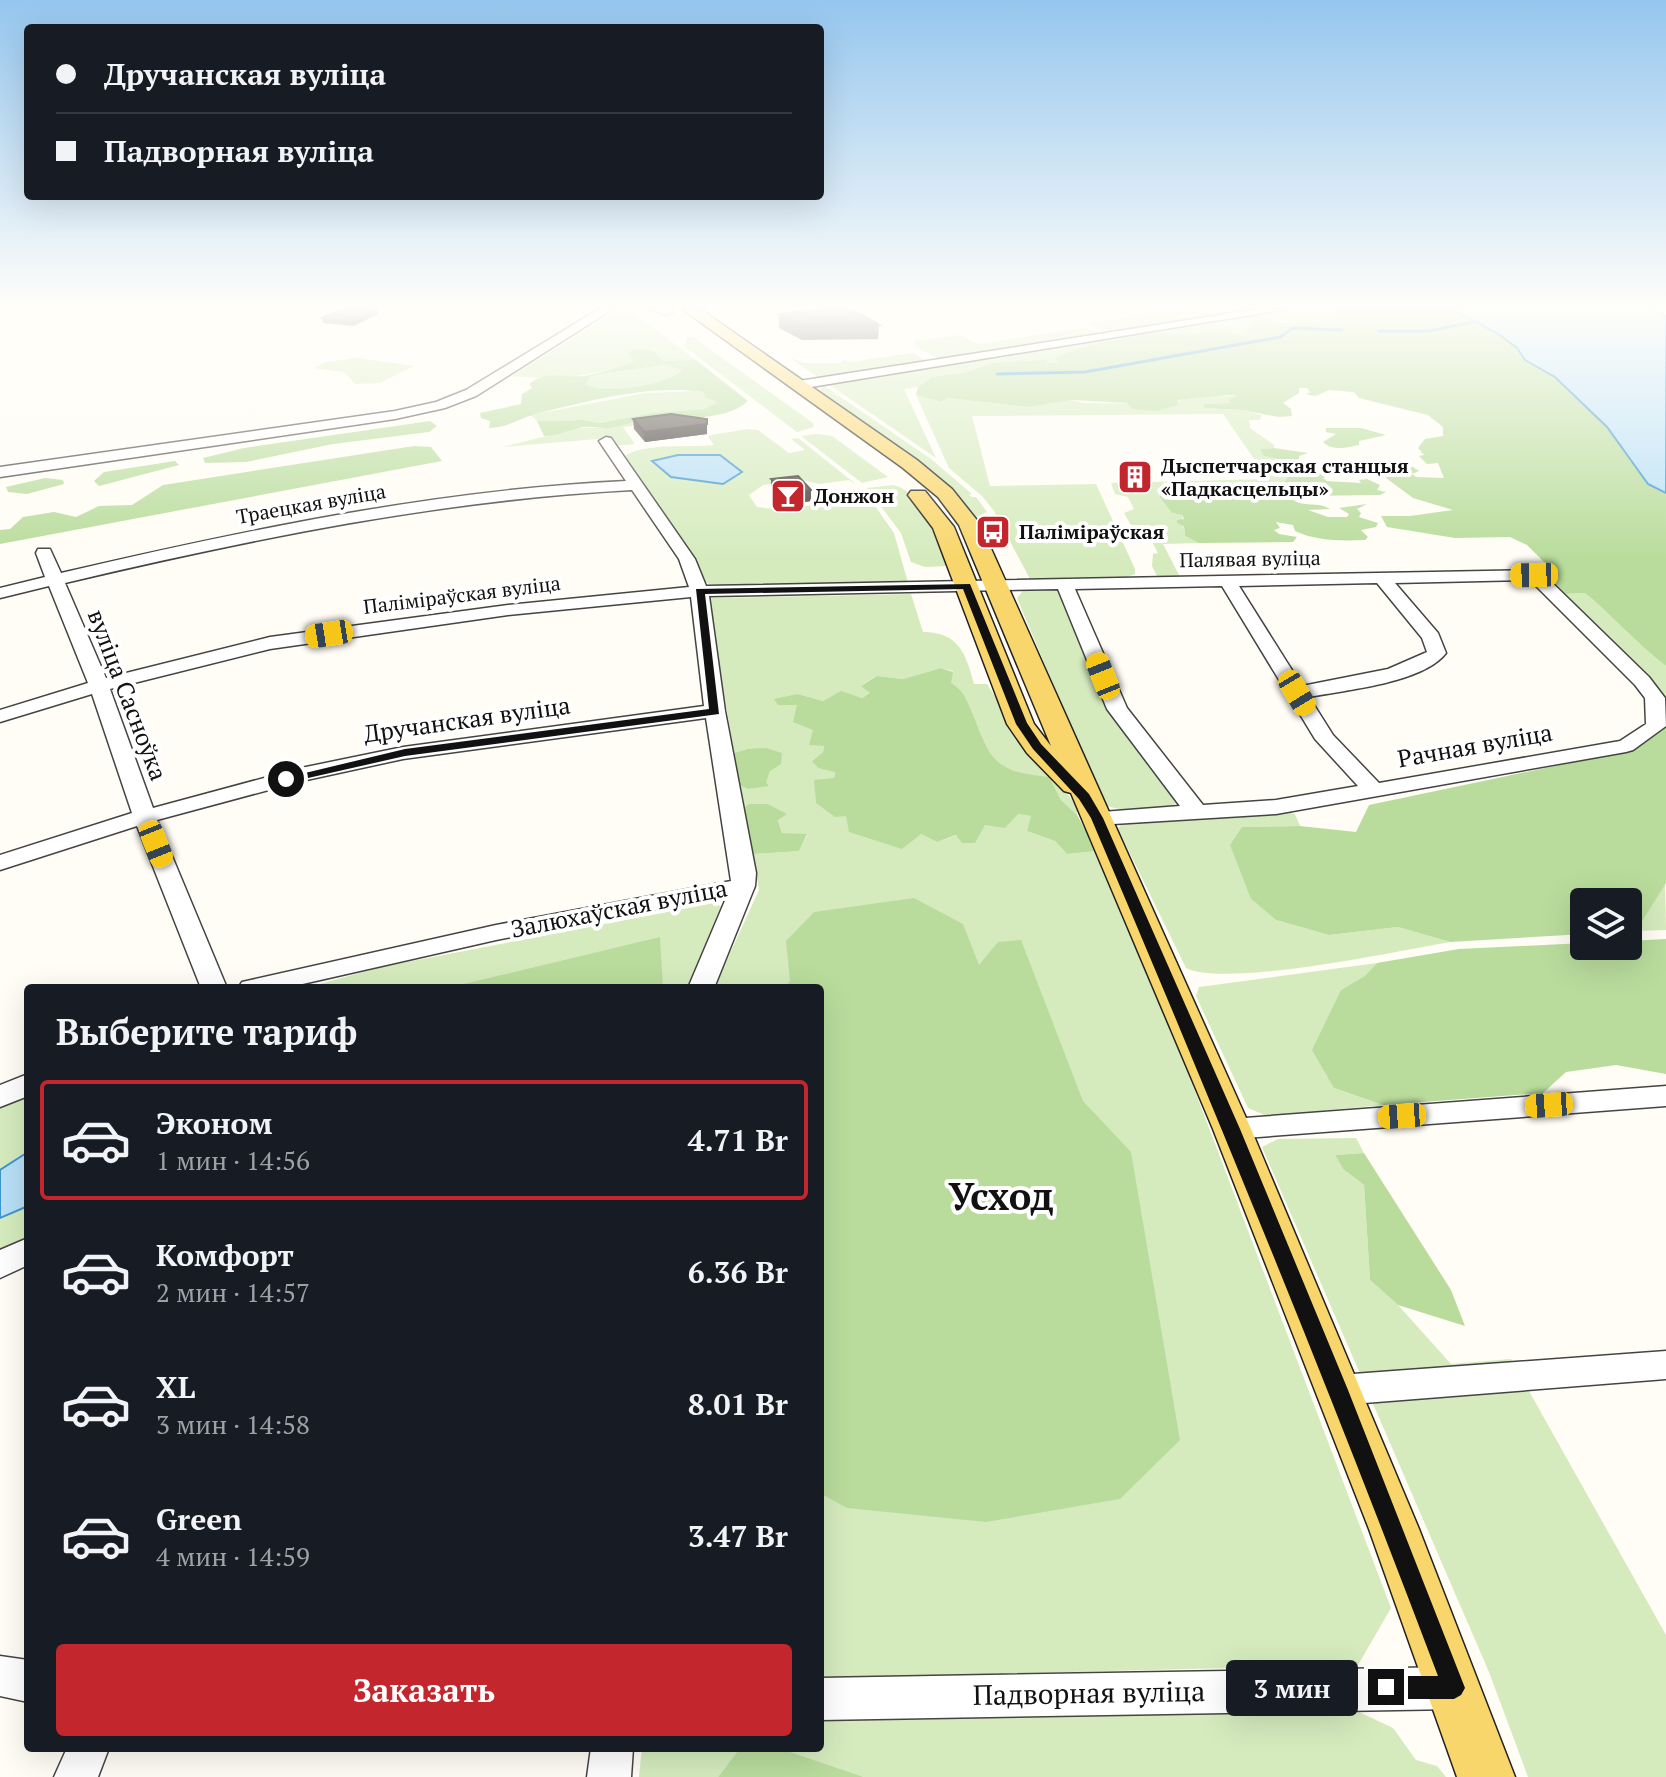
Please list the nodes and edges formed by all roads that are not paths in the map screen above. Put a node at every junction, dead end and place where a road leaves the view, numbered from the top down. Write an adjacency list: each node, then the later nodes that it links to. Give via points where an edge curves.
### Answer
1 (473, 392): 5 (street, via 431,408)
2 (779, 392): 13 (main road, via 864,450 922,499 943,527)
3 (809, 392): 14 (main road, via 945,493 969,524)
4 (606, 441): 6 (street)
5 (0, 472)
6 (635, 485): 10 (street, Траецкая вуліца, via 472,498); 15 (street, via 687,559)
7 (44, 553): 10 (street, вуліца Сасноўка)
8 (1534, 575): 9 (street, Палявая вуліца); 21 (street, Рачная вуліца, via 1642,681 1655,698 1656,726 1626,746)
9 (1382, 578): 11 (street, Палявая вуліца); 18 (street, via 1431,637 1434,659)
10 (54, 579): 16 (street, Траецкая вуліца); 17 (street, вуліца Сасноўка)
11 (1228, 582): 12 (street, Палявая вуліца); 18 (street)
12 (1065, 585): 14 (street, Палявая вуліца); 22 (street, via 1117,709)
13 (966, 586): 14 (street, Палявая вуліца); 15 (street, Паліміраўская вуліца); 24 (main road, via 1021,724)
14 (997, 586): 24 (main road)
15 (699, 591): 17 (street, Паліміраўская вуліца, via 270,643); 19 (street, Залюхаўская вуліца)
16 (0, 593)
17 (99, 686): 20 (street, Паліміраўская вуліца); 23 (street, вуліца Сасноўка)
18 (1297, 693): 21 (street, via 1325,739)
19 (715, 711): 23 (street, Дручанская вуліца, via 405,752); 26 (street, Залюхаўская вуліца)
20 (0, 716)
21 (1373, 789): 22 (street, Рачная вуліца, via 1276,807)
22 (1197, 812): 24 (street, Рачная вуліца)
23 (144, 815): 25 (street, Дручанская вуліца); 27 (street, вуліца Сасноўка)
24 (1097, 818): 33 (main road)
25 (0, 863)
26 (743, 886): 28 (street, Залюхаўская вуліца, via 586,913); 29 (street)
27 (212, 984)
28 (268, 984)
29 (703, 984)
30 (24, 1086): 32 (street)
31 (1666, 1096): 33 (street)
32 (0, 1097)
33 (1232, 1129): 37 (main road)
34 (24, 1252): 35 (street)
35 (0, 1265)
36 (1666, 1365): 37 (street)
37 (1339, 1390): 40 (main road)
38 (0, 1676): 39 (street)
39 (24, 1680)
40 (1454, 1688): 41 (street, Падворная вуліца); 46 (main road)
41 (824, 1699)
42 (86, 1752): 44 (street)
43 (612, 1752): 45 (street)
44 (76, 1777)
45 (609, 1777)
46 (1486, 1777)

